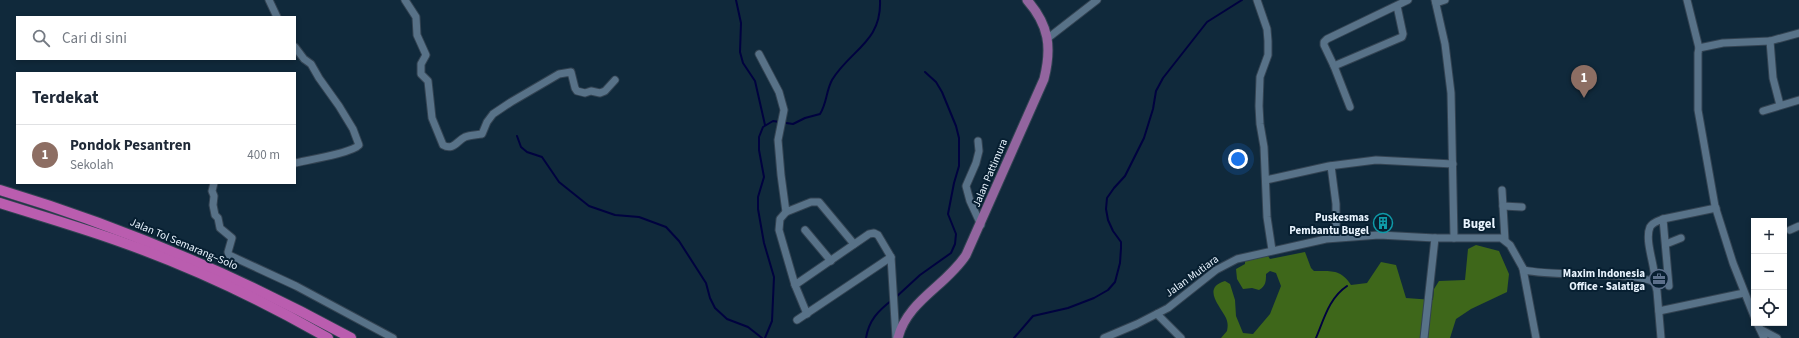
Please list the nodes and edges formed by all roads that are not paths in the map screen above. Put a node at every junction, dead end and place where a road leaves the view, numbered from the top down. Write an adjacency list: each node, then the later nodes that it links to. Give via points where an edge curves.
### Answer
1 (269, 0): 13 (street)
2 (406, 0): 21 (street, via 416,17 416,35 426,55 421,64 421,74 428,81 432,118 443,145 454,146 465,137 482,134 493,114 559,74 571,72 575,88 585,93 600,93)
3 (1027, 0): 15 (main road, Jalan Pattimura, via 1043,23)
4 (1097, 0): 15 (street)
5 (1257, 0): 12 (street)
6 (1263, 0): 12 (street)
7 (1408, 0): 11 (street)
8 (1445, 0): 10 (street)
9 (1687, 0): 18 (street)
10 (1436, 1): 28 (street, via 1451,93)
11 (1397, 6): 20 (street, via 1402,37); 20 (street, via 1327,39 1324,45)
12 (1259, 10): 30 (street, via 1267,29 1268,41 1268,55 1260,77 1260,124)
13 (277, 16)
14 (1799, 33): 16 (street)
15 (1048, 38): 40 (main road, Jalan Pattimura, via 1044,79)
16 (1770, 41): 18 (street, via 1724,43); 23 (street, via 1772,78)
17 (296, 47): 27 (street, via 311,64 340,106 359,145 344,153)
18 (1700, 48): 37 (street, via 1698,110)
19 (759, 54): 38 (street, via 783,102 784,110 778,140)
20 (1334, 66): 24 (street)
21 (614, 80)
22 (1799, 100): 23 (street)
23 (1780, 105): 25 (street)
24 (1350, 107)
25 (1763, 111)
26 (978, 141): 40 (street, via 976,163 966,186 970,202)
27 (296, 162)
28 (1453, 164): 29 (street, via 1376,160); 46 (street)
29 (1330, 166): 30 (street); 44 (street, via 1336,204)
30 (1266, 180): 51 (street, via 1267,217)
31 (214, 184): 68 (street, via 212,191 215,215 220,228 232,238 229,255 296,286)
32 (0, 190): 67 (highway, Jalan Tol Semarang–Solo, via 131,234 231,276)
33 (1502, 190): 35 (street)
34 (0, 203): 66 (highway, Jalan Tol Semarang–Solo, via 114,239 192,271)
35 (1503, 206): 36 (street); 48 (street)
36 (1522, 207)
37 (1716, 208): 39 (street); 59 (street)
38 (786, 212): 49 (street, via 811,202 819,202); 57 (street, via 780,219 779,230)
39 (1664, 219): 50 (street); 56 (street, via 1655,221 1650,227)
40 (981, 225): 69 (main road, Jalan Pattimura, via 962,261 913,307 902,323)
41 (1799, 226): 43 (street)
42 (805, 230): 53 (street)
43 (1790, 230)
44 (1336, 237): 45 (street, Jalan Mutiara, via 1379,235); 51 (street, Jalan Mutiara)
45 (1435, 238): 46 (street, Jalan Mutiara); 72 (street)
46 (1454, 238): 48 (street, Jalan Mutiara)
47 (1681, 238): 50 (street)
48 (1505, 240): 54 (street)
49 (854, 244): 52 (street, via 874,233 878,235); 53 (street)
50 (1666, 244): 55 (street)
51 (1272, 250): 63 (street, Jalan Mutiara, via 1237,259 1226,265)
52 (891, 257): 62 (street); 69 (street)
53 (831, 261): 57 (street)
54 (1523, 269): 56 (street, via 1547,274); 73 (street)
55 (1668, 272): 56 (street); 58 (street)
56 (1655, 280): 61 (street)
57 (795, 285): 62 (street)
58 (1669, 286)
59 (1744, 293): 60 (street); 61 (street)
60 (1751, 309)
61 (1659, 311): 74 (street)
62 (807, 314): 64 (street)
63 (1157, 314): 70 (street, Jalan Mutiara); 71 (street)
64 (797, 320)
65 (1758, 326): 75 (street); 76 (street)
66 (328, 338)
67 (351, 338)
68 (393, 338)
69 (897, 338)
70 (1104, 338)
71 (1181, 338)
72 (1424, 338)
73 (1536, 338)
74 (1661, 338)
75 (1764, 338)
76 (1777, 338)

